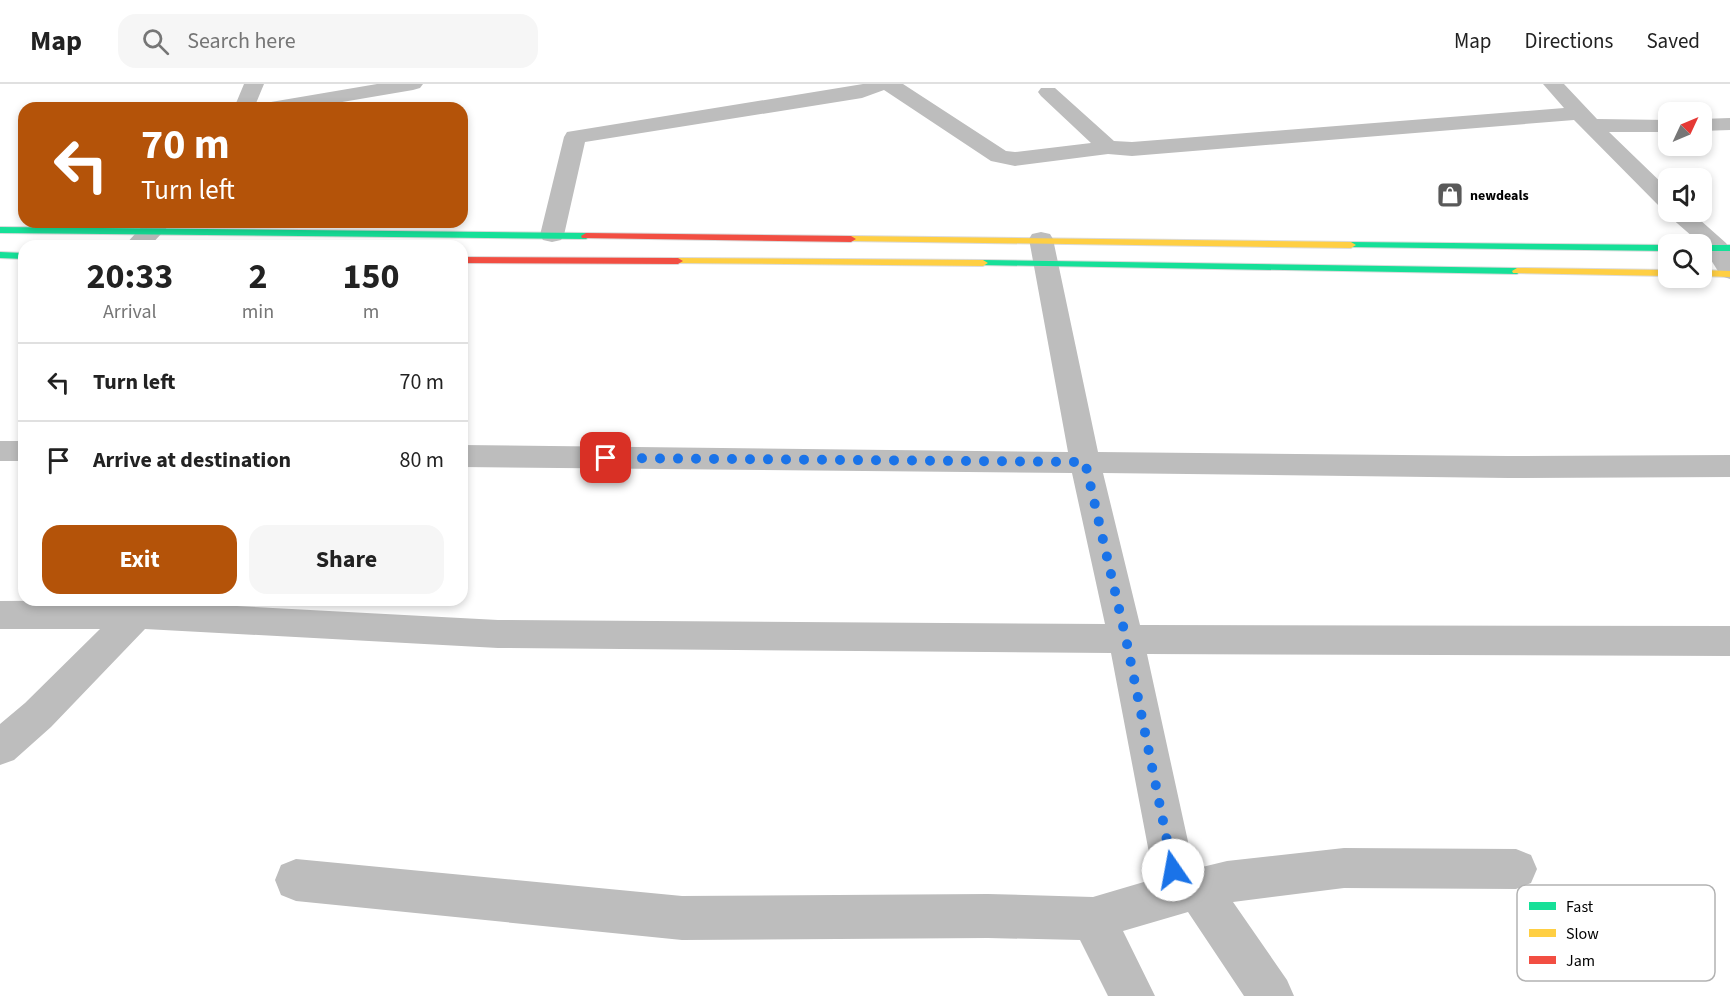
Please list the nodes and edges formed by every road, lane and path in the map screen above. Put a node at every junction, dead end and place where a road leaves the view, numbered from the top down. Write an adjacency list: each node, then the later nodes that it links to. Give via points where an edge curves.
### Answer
1 (254, 84): 8 (street)
2 (275, 84): 9 (street)
3 (413, 84): 10 (street)
4 (880, 84): 20 (street, via 862,92 575,137)
5 (889, 84): 15 (street, via 999,156 1015,159)
6 (1553, 84): 11 (street)
7 (1048, 92): 15 (street)
8 (246, 102)
9 (272, 102)
10 (306, 102)
11 (1586, 119): 13 (street); 15 (street, via 1132,149); 16 (street)
12 (1730, 124): 14 (street)
13 (1658, 125)
14 (1712, 125)
15 (1108, 147)
16 (1658, 192)
17 (1689, 222): 22 (street)
18 (0, 230): 19 (highway)
19 (163, 233): 20 (highway)
20 (552, 235): 23 (highway)
21 (1658, 248): 23 (highway)
22 (1716, 248): 27 (street)
23 (1044, 251): 26 (highway); 28 (highway); 33 (street)
24 (0, 255): 25 (highway)
25 (18, 256)
26 (468, 260)
27 (1730, 272): 29 (highway)
28 (1658, 273)
29 (1712, 273)
30 (0, 451): 31 (street)
31 (18, 451)
32 (468, 456): 33 (street)
33 (1085, 462): 34 (street); 37 (street)
34 (1730, 466)
35 (145, 607): 36 (street); 37 (street, via 498,634); 39 (street)
36 (0, 615)
37 (1126, 639): 38 (street); 42 (street)
38 (1730, 641)
39 (0, 748)
40 (1516, 869): 42 (street, via 1344,868 1227,882)
41 (296, 880): 43 (street, via 682,918)
42 (1188, 891): 43 (street); 45 (street)
43 (1093, 919): 44 (street)
44 (1132, 996)
45 (1271, 996)

